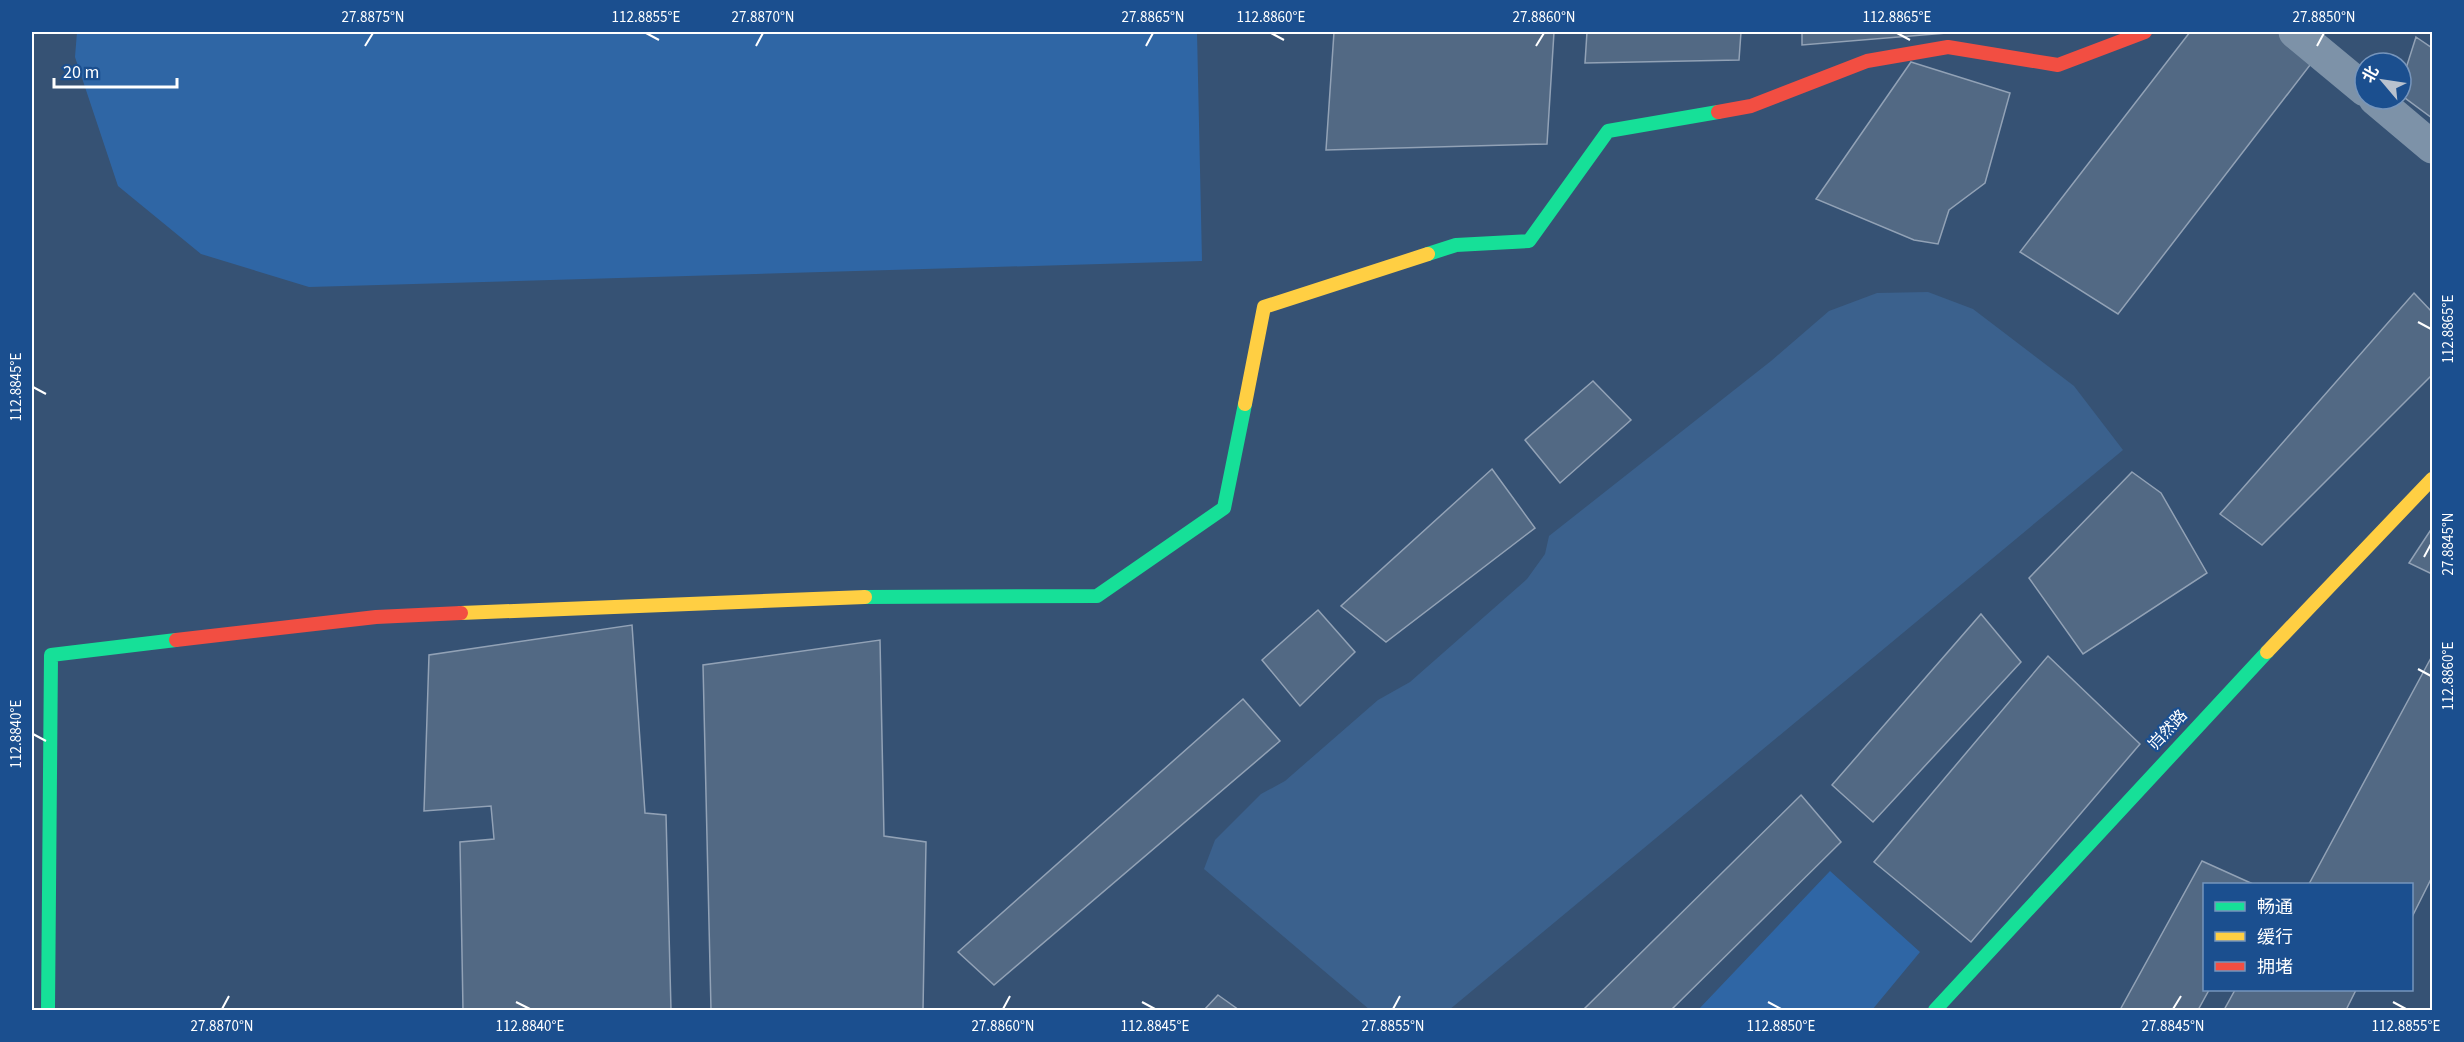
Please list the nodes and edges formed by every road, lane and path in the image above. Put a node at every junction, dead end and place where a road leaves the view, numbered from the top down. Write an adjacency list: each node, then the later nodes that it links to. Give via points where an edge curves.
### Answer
1 (2145, 32): 7 (street, via 2058,66 1948,47 1867,61 1750,106 1608,131 1529,241 1456,245 1264,307 1224,508 1096,596 819,597 376,617 51,655)
2 (2295, 32): 3 (street)
3 (2353, 80)
4 (2390, 111): 5 (street)
5 (2433, 147)
6 (2433, 478): 9 (street, 岿然路, via 2209,710)
7 (40, 954): 8 (street)
8 (48, 1011)
9 (1935, 1011)

